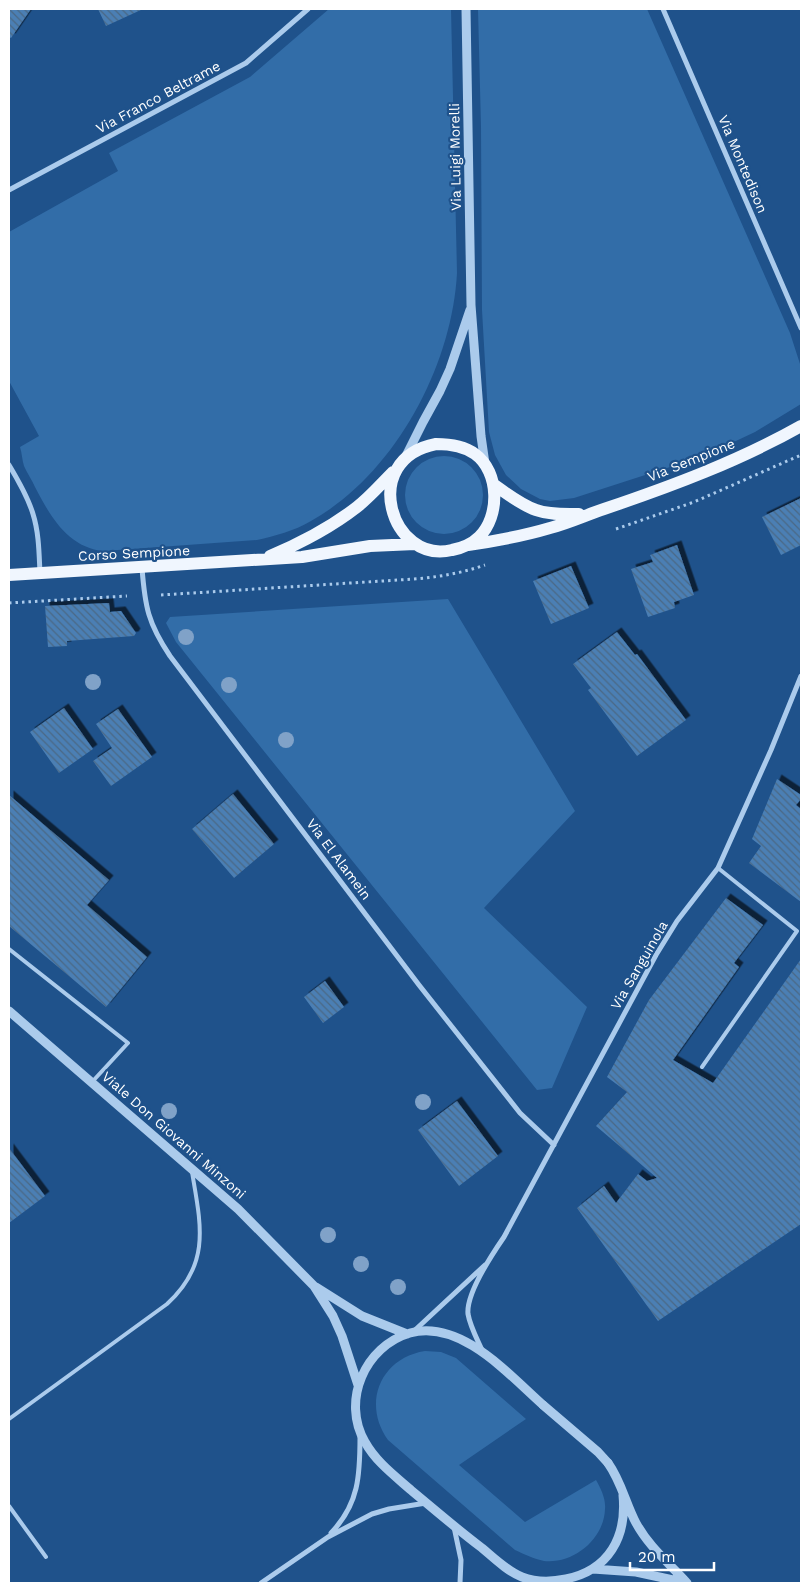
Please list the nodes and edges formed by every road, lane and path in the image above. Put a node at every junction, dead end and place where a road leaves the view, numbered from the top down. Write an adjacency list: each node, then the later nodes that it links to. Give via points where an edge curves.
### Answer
1 (308, 9): 4 (street, Via Franco Beltrame, via 246,63)
2 (466, 9): 5 (street, Via Luigi Morelli)
3 (662, 9): 6 (street, Via Montedison)
4 (9, 190)
5 (471, 305): 8 (street, Via Luigi Morelli, via 450,369); 10 (street, Via Luigi Morelli)
6 (801, 328)
7 (801, 426): 13 (main road, Via Sempione, via 717,467)
8 (405, 458): 10 (main road, via 420,447 444,444 460,446); 11 (main road)
9 (9, 464): 18 (street, via 33,514)
10 (485, 464): 12 (main road)
11 (396, 470): 14 (main road, via 391,479 392,506 397,523); 16 (main road, Corso Sempione, via 341,519 300,543)
12 (493, 484): 13 (main road, Via Sempione, via 536,510); 15 (main road, via 491,518 484,532)
13 (589, 514): 15 (main road, Via Sempione, via 528,535)
14 (415, 544): 15 (main road, via 439,552); 16 (main road, Corso Sempione, via 370,546 302,558)
15 (468, 545)
16 (261, 560): 17 (main road, Corso Sempione)
17 (142, 567): 18 (main road, Corso Sempione); 28 (street, Via El Alamein, via 147,612 170,656 520,1113)
18 (40, 574): 19 (main road, Corso Sempione)
19 (9, 576)
20 (112, 596): 21 (path)
21 (9, 603)
22 (801, 676): 23 (street, Via Sanguinola)
23 (718, 868): 26 (lane, via 797,931); 28 (street, Via Sanguinola, via 677,921 656,955)
24 (9, 949): 27 (lane, via 128,1043)
25 (9, 1011): 27 (street, Viale Don Giovanni Minzoni)
26 (702, 1067)
27 (92, 1082): 29 (street, Viale Don Giovanni Minzoni)
28 (554, 1145): 30 (street, Via Sanguinola)
29 (191, 1168): 31 (street, Viale Don Giovanni Minzoni, via 252,1221); 35 (lane, via 201,1235 195,1263 183,1288 167,1304)
30 (487, 1263): 32 (street, Via Sanguinola); 33 (street, Via Sanguinola, via 468,1307)
31 (314, 1286): 32 (street, Viale Don Giovanni Minzoni, via 362,1316); 34 (street, Viale Don Giovanni Minzoni, via 340,1331)
32 (410, 1333): 33 (street, Viale Don Giovanni Minzoni, via 429,1331 450,1335); 34 (street, Viale Don Giovanni Minzoni, via 377,1353 365,1368)
33 (482, 1350): 37 (street, Viale Don Giovanni Minzoni, bridge, via 598,1452 614,1472)
34 (358, 1385): 36 (street, Viale Don Giovanni Minzoni, via 356,1404)
35 (9, 1419)
36 (360, 1434): 38 (street, Viale Don Giovanni Minzoni, via 381,1463); 41 (street, via 358,1486 348,1513)
37 (624, 1495): 43 (street, Viale Don Giovanni Minzoni, via 620,1536 610,1553); 47 (street, Viale Don Giovanni Minzoni, via 643,1534)
38 (426, 1503): 40 (street, Viale Don Giovanni Minzoni); 41 (street, via 382,1511)
39 (9, 1506): 42 (lane)
40 (454, 1527): 44 (street, Viale Don Giovanni Minzoni, via 516,1574); 46 (street, via 461,1560)
41 (328, 1537): 45 (street)
42 (46, 1557)
43 (592, 1569): 44 (street, Viale Don Giovanni Minzoni, via 576,1577); 47 (street, Viale Don Giovanni Minzoni, via 636,1572)
44 (549, 1582)
45 (261, 1583)
46 (460, 1583)
47 (687, 1583)

